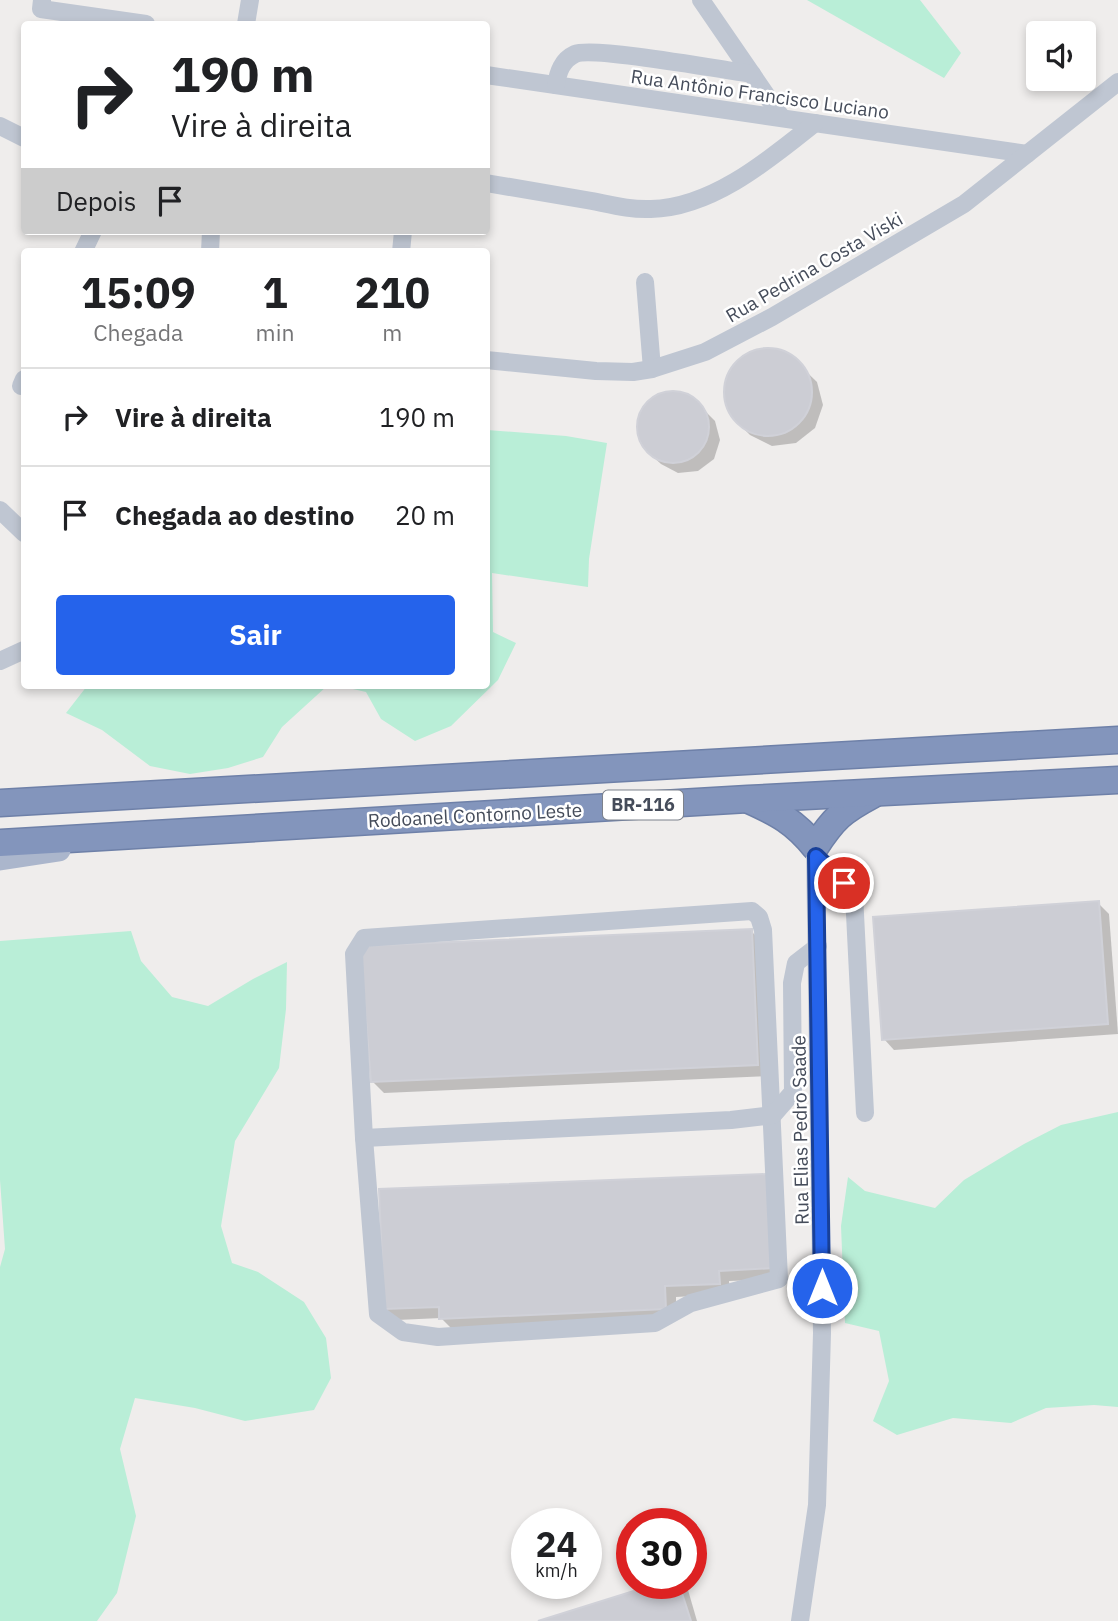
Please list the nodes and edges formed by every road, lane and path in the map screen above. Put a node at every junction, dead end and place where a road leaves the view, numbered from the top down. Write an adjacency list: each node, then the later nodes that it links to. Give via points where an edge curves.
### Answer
1 (250, 0): 5 (street)
2 (701, 0): 6 (street)
3 (42, 4): 4 (street)
4 (130, 21)
5 (246, 21)
6 (752, 75): 9 (street, via 580,52 565,61); 10 (street)
7 (490, 76): 9 (street, Rua Antônio Francisco Luciano)
8 (1118, 82): 14 (street, Rua Pedrina Costa Viski)
9 (556, 85): 10 (street, Rua Antônio Francisco Luciano)
10 (782, 118): 11 (street, Rua Antônio Francisco Luciano)
11 (815, 123): 14 (street, Rua Antônio Francisco Luciano); 15 (street, via 749,174 670,207 632,208)
12 (0, 126): 13 (street)
13 (21, 136)
14 (1027, 154): 18 (street, Rua Pedrina Costa Viski, via 964,204 772,317 705,352)
15 (490, 184)
16 (645, 282): 18 (street)
17 (490, 360): 18 (street, Rua Pedrina Costa Viski, via 616,372)
18 (652, 369)
19 (0, 510): 20 (street)
20 (21, 530)
21 (21, 651): 22 (street)
22 (0, 661)
23 (1118, 740): 27 (highway, Rodoanel Contorno Leste / BR-116)
24 (1118, 780): 25 (highway, Rodoanel Contorno Leste / BR-116)
25 (878, 792): 26 (highway, Rodoanel Contorno Leste / BR-116); 30 (highway, via 843,811)
26 (748, 799): 28 (highway, Rodoanel Contorno Leste / BR-116); 30 (highway, via 785,817)
27 (0, 803)
28 (168, 834): 29 (highway, Rodoanel Contorno Leste / BR-116); 31 (main road)
29 (0, 843)
30 (816, 852): 32 (street, Rua Elias Pedro Saade); 33 (street, via 854,894)
31 (0, 859)
32 (818, 946): 34 (street, via 796,963 792,983 793,1092); 36 (street, Rua Elias Pedro Saade, via 822,1243 818,1479 813,1547)
33 (865, 1113)
34 (773, 1115): 35 (street); 35 (street, via 779,1279 691,1303 655,1323 438,1337 403,1332 377,1314); 35 (street, via 763,930 752,912 364,938 354,954)
35 (363, 1138)
36 (800, 1621)

